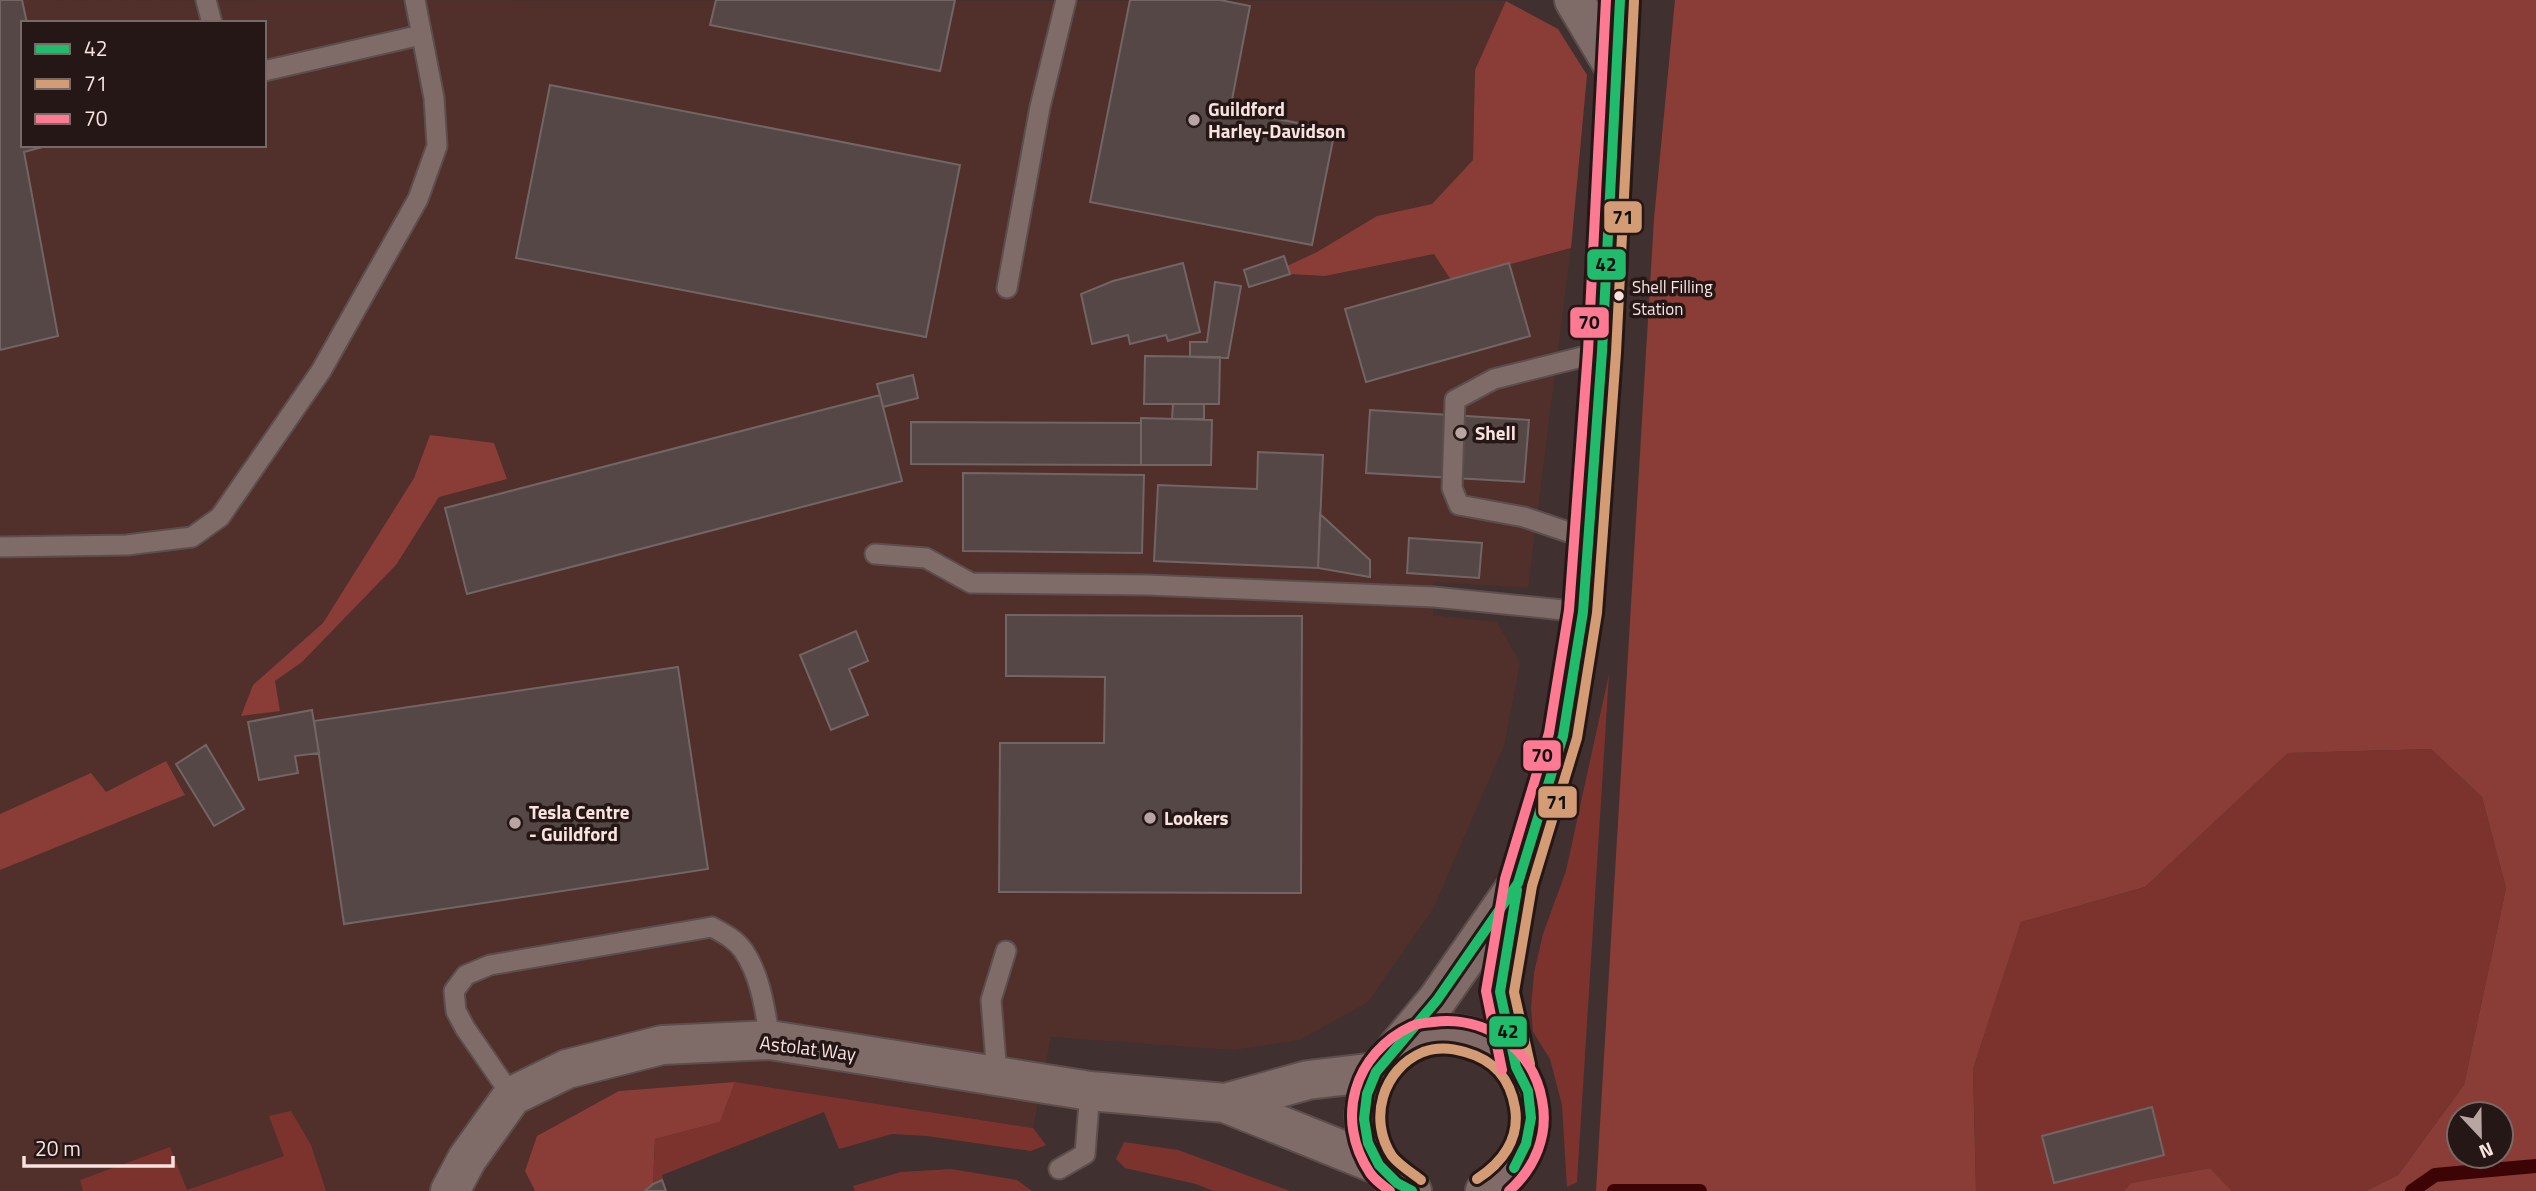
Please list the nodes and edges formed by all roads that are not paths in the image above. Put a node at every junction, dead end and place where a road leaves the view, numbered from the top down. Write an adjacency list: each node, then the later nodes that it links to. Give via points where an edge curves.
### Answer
1 (206, 0): 6 (lane)
2 (415, 0): 7 (lane)
3 (1066, 0): 10 (lane, via 1040,107)
4 (1574, 0): 9 (street)
5 (1620, 0): 9 (main road)
6 (211, 21)
7 (421, 34): 8 (lane); 13 (lane, via 434,99 437,146 418,199 321,371 220,517 192,537 127,545)
8 (266, 71)
9 (1617, 72): 11 (main road)
10 (1007, 288)
11 (1602, 352): 12 (main road); 12 (lane, via 1494,379 1455,400 1452,488 1459,505 1524,517)
12 (1589, 539): 15 (main road)
13 (0, 547)
14 (875, 554): 15 (lane, via 926,558 971,583 1434,597)
15 (1583, 612): 16 (main road, via 1563,736)
16 (1518, 883): 19 (main road, via 1437,1000); 20 (main road, via 1500,992)
17 (1006, 951): 21 (lane, via 991,1000)
18 (771, 1040): 21 (street, Astolat Way); 23 (street, Astolat Way, via 662,1045 566,1069); 23 (lane, via 765,1002 743,950 712,927 491,965 467,975 454,991 456,1011)
19 (1385, 1062): 20 (main road, via 1418,1037 1445,1033 1472,1036 1496,1048); 24 (street, Astolat Way); 25 (main road, via 1367,1094 1364,1119 1368,1143)
20 (1516, 1067): 27 (main road, via 1528,1091 1531,1118 1526,1144)
21 (997, 1075): 22 (street, Astolat Way)
22 (1090, 1091): 24 (street, Astolat Way); 26 (lane, via 1085,1154)
23 (512, 1096): 28 (street, Astolat Way)
24 (1225, 1103): 25 (street, Astolat Way)
25 (1379, 1165): 29 (main road)
26 (1059, 1169)
27 (1506, 1183)
28 (450, 1191)
29 (1412, 1191)

